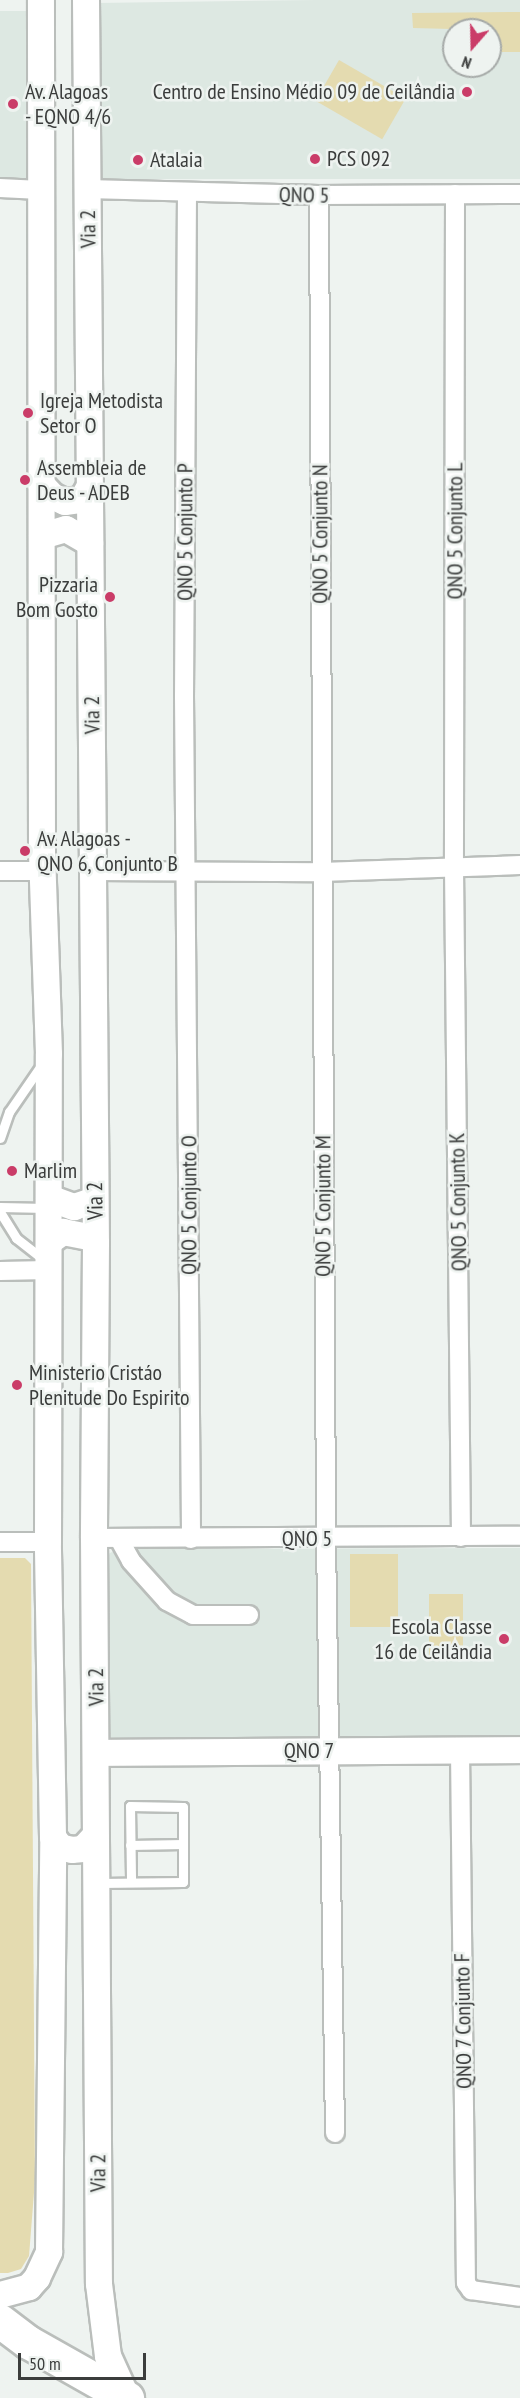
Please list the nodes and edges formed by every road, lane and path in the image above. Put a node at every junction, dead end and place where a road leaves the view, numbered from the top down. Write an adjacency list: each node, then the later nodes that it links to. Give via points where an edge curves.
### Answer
1 (41, 0): 5 (main road, Via 2)
2 (86, 0): 4 (main road, Via 2)
3 (0, 188): 5 (street)
4 (87, 189): 6 (street, QNO 5); 11 (main road, Via 2)
5 (40, 190): 10 (main road, Via 2)
6 (187, 192): 9 (street, QNO 5); 19 (street, QNO 5 Conjunto P, via 184,696)
7 (455, 194): 8 (street, QNO 5); 9 (street, QNO 5); 15 (street, QNO 5 Conjunto L)
8 (520, 194)
9 (319, 195): 20 (street, QNO 5 Conjunto N)
10 (41, 484): 11 (main road, via 64,502 82,500); 12 (main road, Via 2)
11 (90, 486): 13 (main road, Via 2)
12 (42, 536): 13 (main road, via 66,529); 17 (main road, Via 2)
13 (90, 543): 18 (main road, Via 2)
14 (520, 865): 15 (street)
15 (454, 868): 20 (street); 30 (street, QNO 5 Conjunto K)
16 (0, 871): 17 (street)
17 (43, 871): 21 (main road, Via 2)
18 (94, 871): 19 (street); 23 (main road, Via 2)
19 (188, 871): 20 (street); 33 (street, QNO 5 Conjunto O)
20 (321, 872): 34 (street, QNO 5 Conjunto M)
21 (49, 1054): 22 (lane, via 9,1113); 24 (main road, Via 2)
22 (0, 1138)
23 (94, 1200): 24 (main road, via 74,1207); 26 (main road, Via 2)
24 (49, 1203): 25 (lane); 27 (main road, Via 2)
25 (0, 1209): 27 (lane, via 16,1238)
26 (96, 1243): 27 (main road, via 89,1237 63,1232); 31 (main road, Via 2)
27 (48, 1258): 28 (street); 36 (main road, Via 2)
28 (0, 1271)
29 (520, 1536): 30 (street, QNO 5)
30 (461, 1537): 34 (street, QNO 5)
31 (94, 1538): 32 (street, QNO 5); 41 (main road, Via 2)
32 (119, 1539): 33 (street, QNO 5); 37 (street, via 131,1561 167,1601 193,1615)
33 (190, 1539): 34 (street, QNO 5)
34 (326, 1539): 40 (street, QNO 5 Conjunto M)
35 (0, 1542): 36 (street)
36 (48, 1542): 43 (main road, Via 2)
37 (249, 1615)
38 (460, 1750): 39 (main road, QNO 7); 40 (main road, QNO 7); 50 (street, QNO 7 Conjunto F, via 466,2283 471,2290)
39 (520, 1750)
40 (327, 1751): 41 (main road, QNO 7); 48 (street, QNO 5 Conjunto M)
41 (98, 1753): 42 (main road, Via 2)
42 (95, 1836): 43 (main road, via 83,1849 72,1850 60,1846); 47 (main road, Via 2)
43 (53, 1837): 49 (main road, Via 2, via 49,2252 29,2287)
44 (183, 1844): 45 (lane); 45 (lane, via 183,1807 130,1806); 46 (lane, via 183,1882)
45 (130, 1845): 46 (lane)
46 (131, 1882): 47 (lane)
47 (96, 1883): 52 (main road, Via 2, via 99,2284 108,2356)
48 (335, 2133)
49 (0, 2295)
50 (520, 2297)
51 (0, 2321): 52 (highway, via 28,2342)
52 (127, 2398)

